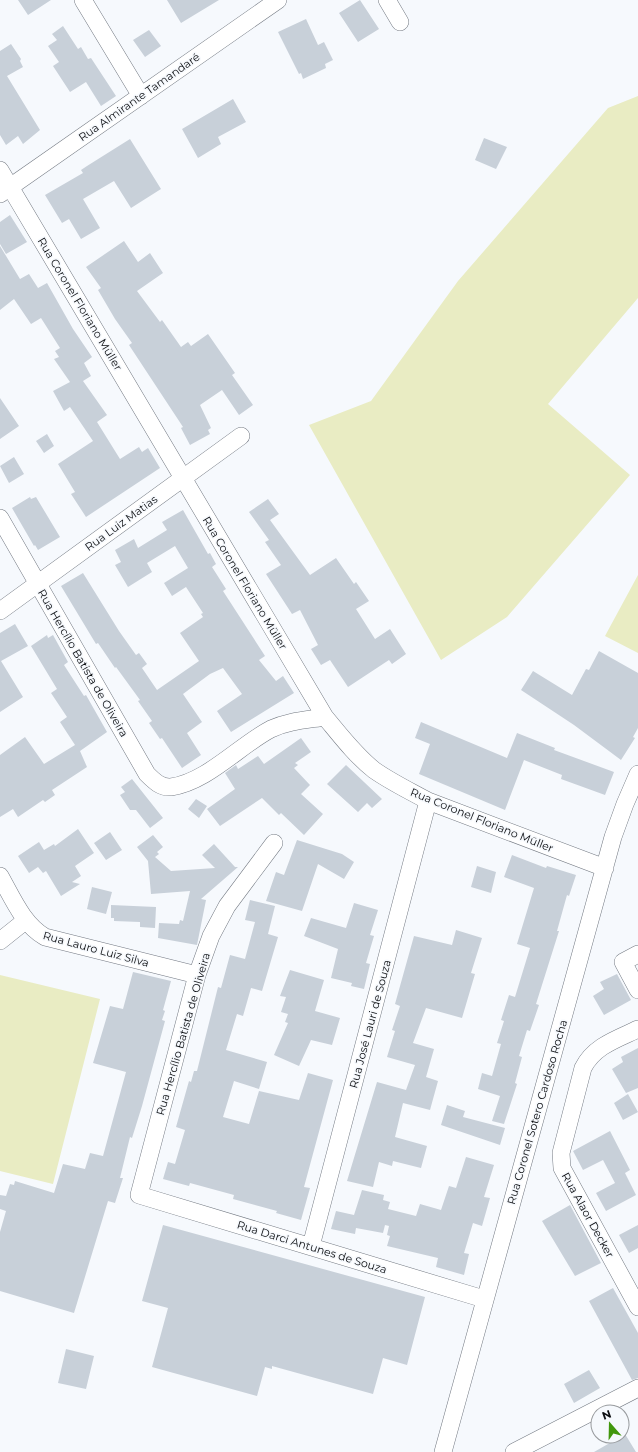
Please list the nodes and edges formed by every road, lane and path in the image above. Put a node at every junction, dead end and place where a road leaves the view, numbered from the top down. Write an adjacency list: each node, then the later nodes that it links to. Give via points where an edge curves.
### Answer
1 (83, 0): 5 (street)
2 (278, 0): 5 (street, Rua Almirante Tamandaré)
3 (387, 0): 4 (street)
4 (400, 22)
5 (141, 96): 7 (street, Rua Almirante Tamandaré)
6 (0, 170): 7 (street, Rua Coronel Floriano Müller)
7 (5, 191): 9 (street, Rua Coronel Floriano Müller)
8 (241, 436): 9 (street, Rua Luiz Matias)
9 (183, 478): 11 (street, Rua Luiz Matias); 13 (street, Rua Coronel Floriano Müller)
10 (0, 518): 11 (street, Rua Hercílio Batista de Oliveira)
11 (38, 584): 12 (street, Rua Luiz Matias); 13 (street, Rua Hercílio Batista de Oliveira, via 148,774 157,784 170,787 182,784 271,730 291,721)
12 (0, 611)
13 (325, 717): 15 (street, Rua Coronel Floriano Müller, via 349,746 373,769)
14 (638, 774): 17 (street, Rua Coronel Sotero Cardoso Rocha, via 625,804)
15 (428, 801): 17 (street, Rua Coronel Floriano Müller); 26 (street, Rua José Lauri de Souza)
16 (274, 843): 22 (street, Rua Hercílio Batista de Oliveira, via 227,906 211,936)
17 (605, 868): 27 (street, Rua Coronel Sotero Cardoso Rocha)
18 (0, 876): 19 (street, Rua Lauro Luiz Silva)
19 (25, 921): 20 (street); 22 (street, Rua Lauro Luiz Silva, via 34,931 45,937)
20 (0, 941)
21 (638, 954): 23 (street, via 623,962)
22 (197, 975): 25 (street, Rua Hercílio Batista de Oliveira)
23 (638, 990)
24 (638, 1029): 28 (street, Rua Alaor Decker, via 597,1050 589,1058 560,1153 562,1168)
25 (139, 1195): 26 (street, Rua Darci Antunes de Souza)
26 (311, 1246): 27 (street, Rua Darci Antunes de Souza)
27 (484, 1298): 30 (street, Rua Coronel Sotero Cardoso Rocha)
28 (638, 1307)
29 (638, 1388): 31 (street)
30 (443, 1452)
31 (514, 1452)

